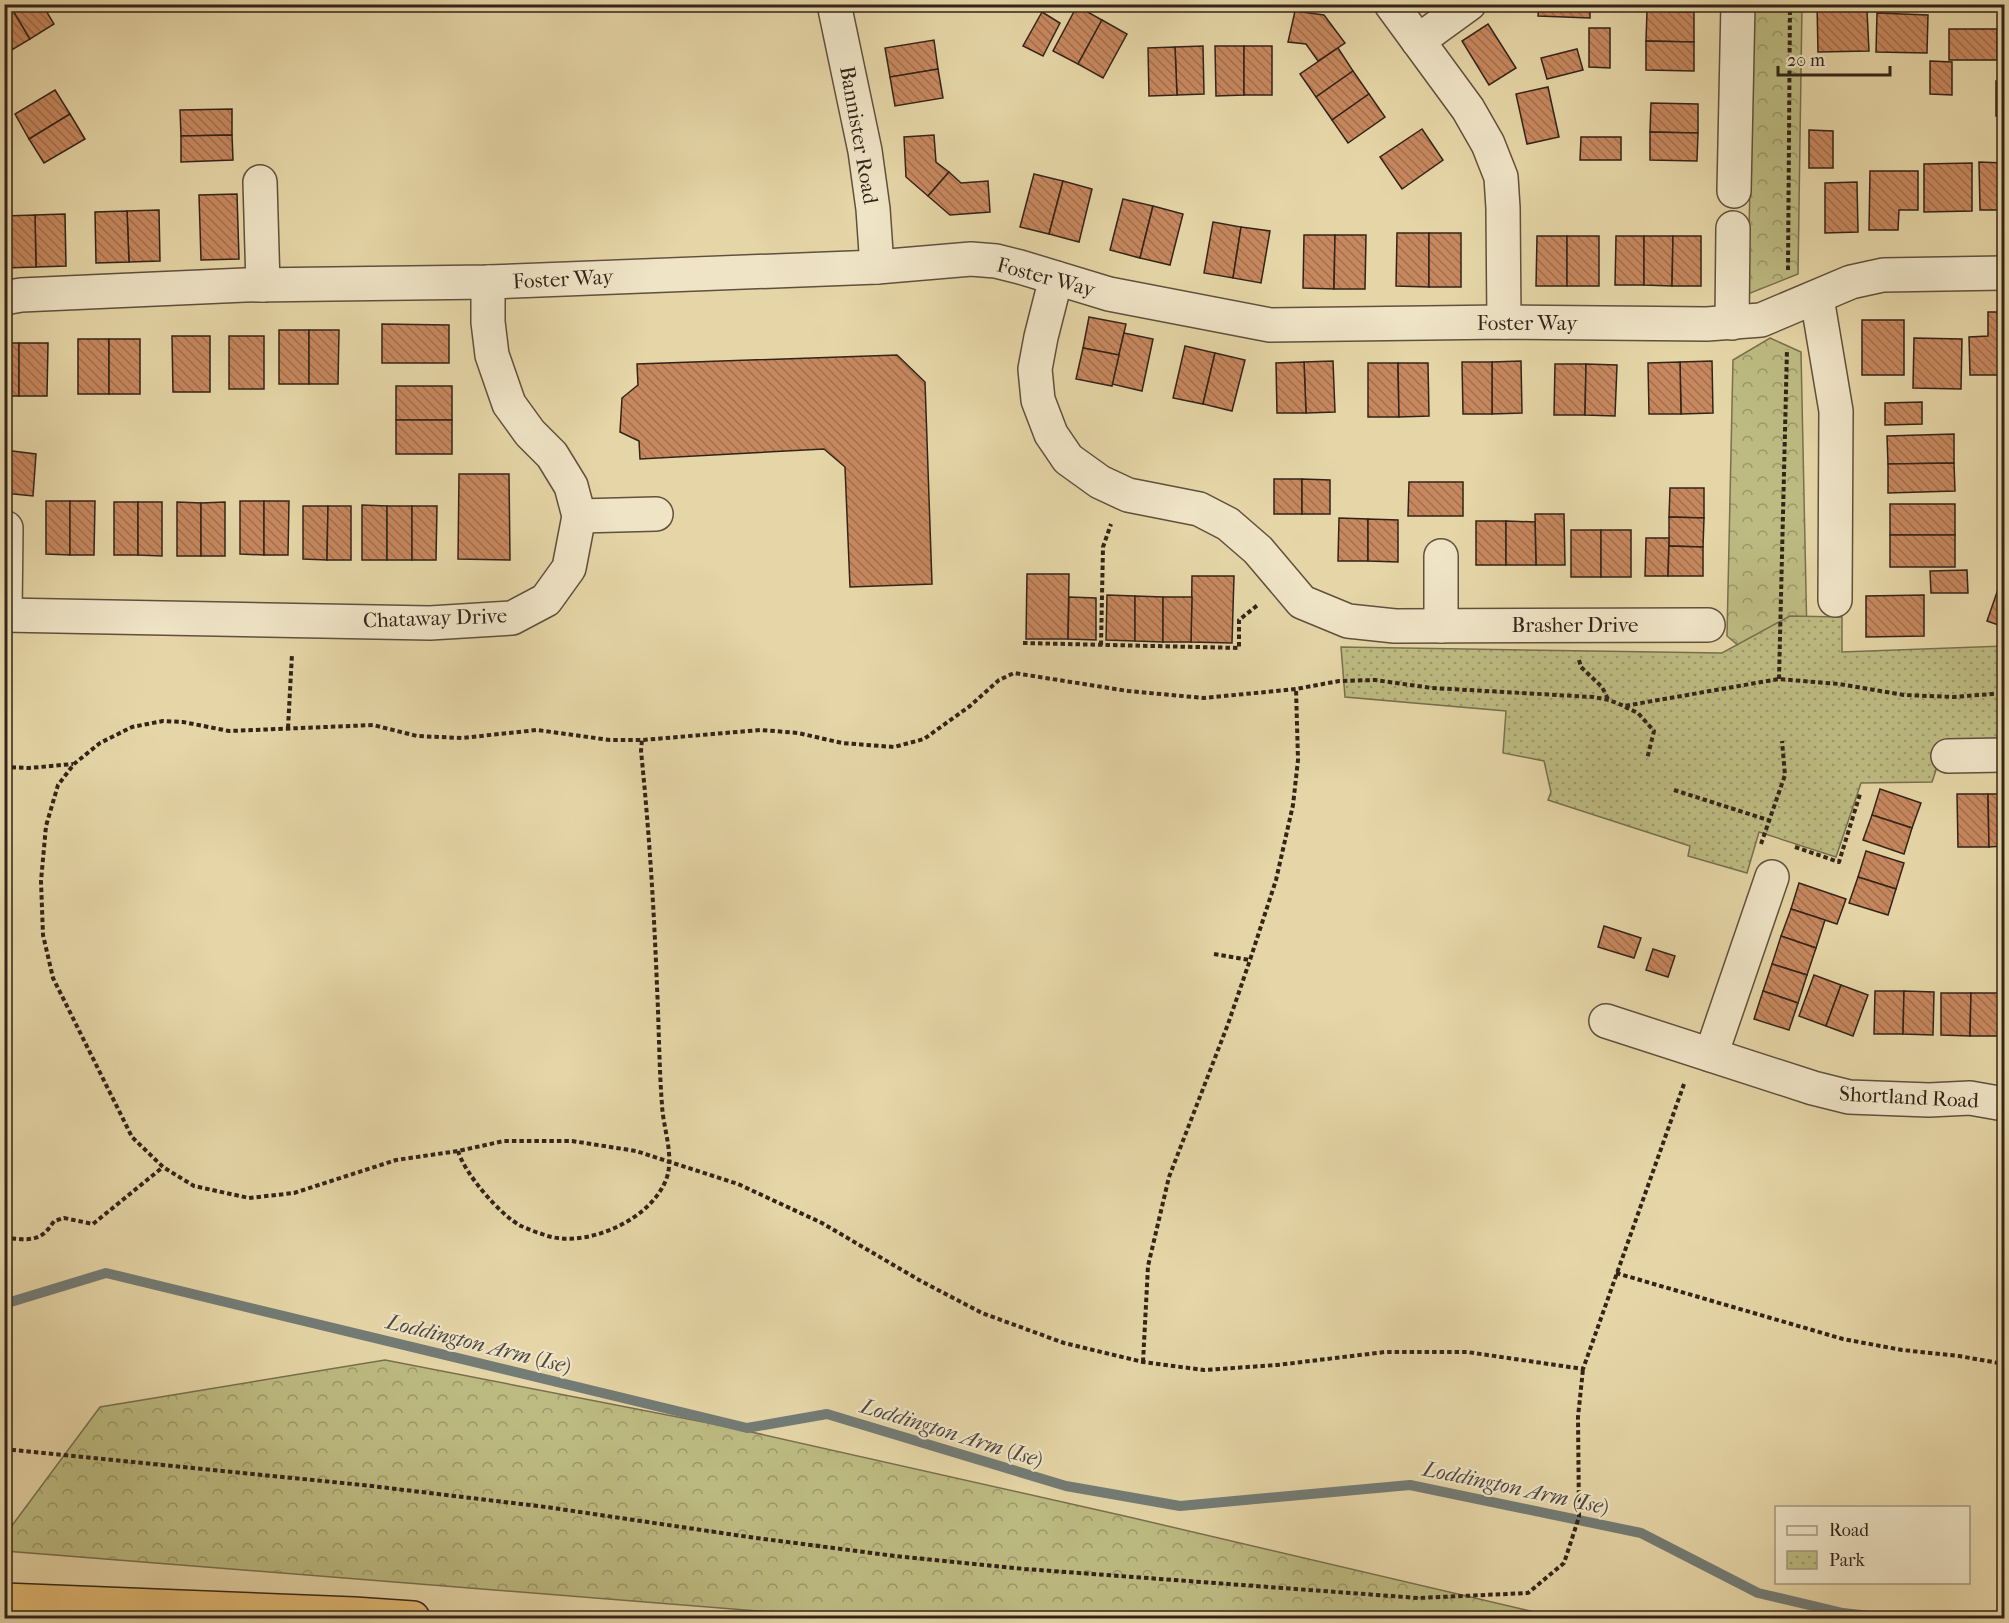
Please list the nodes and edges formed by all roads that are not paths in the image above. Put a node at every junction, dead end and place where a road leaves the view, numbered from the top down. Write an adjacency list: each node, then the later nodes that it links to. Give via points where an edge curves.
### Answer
1 (834, 4): 9 (street, Bannister Road, via 866,151)
2 (1391, 4): 5 (street)
3 (1469, 4): 5 (street)
4 (1738, 4): 7 (street)
5 (1418, 41): 16 (street, via 1468,109 1501,177)
6 (260, 182): 13 (street)
7 (1734, 191)
8 (1733, 228): 17 (street)
9 (877, 267): 11 (street, Foster Way, via 996,261); 12 (street, Foster Way)
10 (2004, 273): 15 (street, Foster Way, via 1883,275 1851,282)
11 (1056, 278): 16 (street, Foster Way, via 1109,294 1270,325); 24 (street, Brasher Drive, via 1035,369 1038,400 1051,434 1068,459 1123,493 1199,509 1228,524 1258,550 1302,602 1348,621)
12 (488, 282): 13 (street, Foster Way); 19 (street, Chataway Drive, via 492,356 509,404 552,455 571,486)
13 (263, 285): 14 (street, Foster Way)
14 (4, 298)
15 (1817, 298): 17 (street, Foster Way, via 1761,320); 22 (street, via 1836,411)
16 (1504, 322): 17 (street, Foster Way)
17 (1731, 322)
18 (656, 513): 19 (street)
19 (579, 516): 23 (street, Chataway Drive, via 569,568 546,600 512,618 430,623)
20 (6, 528): 23 (street, Chataway Drive)
21 (1441, 556): 24 (street)
22 (1835, 600)
23 (5, 615)
24 (1441, 626): 25 (street, Brasher Drive)
25 (1708, 626)
26 (2004, 755): 27 (street)
27 (1948, 756)
28 (1772, 877): 30 (street)
29 (1606, 1021): 30 (street, Shortland Road)
30 (1711, 1055): 31 (street, Shortland Road, via 1849,1097 1970,1098)
31 (2004, 1104)
32 (4, 1600): 33 (highway)
33 (413, 1618)

